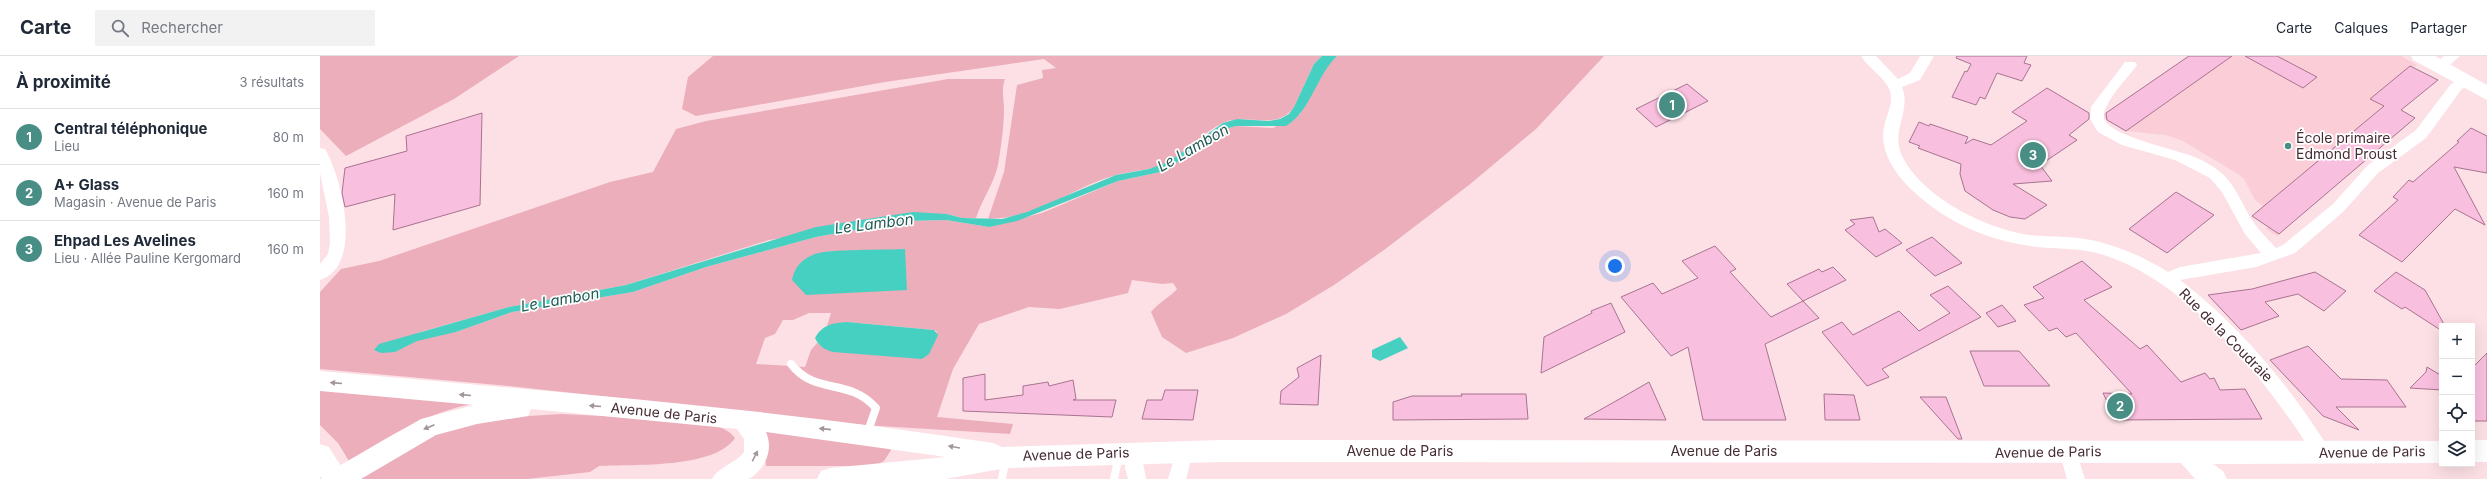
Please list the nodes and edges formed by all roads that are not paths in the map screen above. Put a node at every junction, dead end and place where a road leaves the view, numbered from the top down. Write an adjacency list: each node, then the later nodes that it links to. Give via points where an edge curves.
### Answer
1 (1868, 56): 7 (street, Rue de la Coudraie)
2 (1927, 56): 7 (street, via 1918,76)
3 (2420, 56): 4 (main road)
4 (2446, 61): 6 (main road)
5 (2130, 65): 10 (street, via 2098,107 2095,114 2100,125 2130,144 2180,156 2219,178 2249,228)
6 (2466, 81): 8 (main road); 10 (street, via 2456,87 2421,134 2373,169 2328,218 2289,249)
7 (1893, 85): 12 (street, Rue de la Coudraie, via 1897,91 1898,106 1890,130 1896,157 1920,188 1953,214 1986,231 2007,237 2028,241 2084,244 2115,253)
8 (2487, 93)
9 (323, 159): 11 (street, via 339,239 336,254)
10 (2274, 256): 12 (street, via 2180,272)
11 (320, 274)
12 (2168, 279): 25 (street, Rue de la Coudraie, via 2206,310 2270,379 2289,402)
13 (791, 364): 17 (lane, via 797,374 807,381 856,390 868,397 876,408)
14 (320, 382): 15 (main road, Avenue de Paris, one-way to 14)
15 (564, 403): 16 (main road, Avenue de Paris, one-way to 15); 28 (main road, one-way to 28, via 447,420 413,434)
16 (745, 421): 17 (main road, Avenue de Paris, one-way to 16); 29 (main road, one-way to 16, via 750,464 758,452 758,441 753,429)
17 (867, 434): 27 (main road, Avenue de Paris, one-way to 17)
18 (2475, 451): 19 (main road)
19 (2487, 451)
20 (1184, 452): 21 (main road, Avenue de Paris); 24 (main road, Avenue de Paris); 33 (street)
21 (2068, 452): 22 (main road, Avenue de Paris); 34 (street)
22 (2187, 452): 25 (main road, Avenue de Paris); 35 (main road, via 2200,468)
23 (2439, 452): 25 (main road, Avenue de Paris)
24 (1127, 453): 27 (main road, Avenue de Paris); 31 (lane); 32 (street)
25 (2322, 453)
26 (320, 455): 28 (main road)
27 (1004, 468): 30 (main road, Avenue de Paris)
28 (337, 479)
29 (725, 479)
30 (830, 479)
31 (1114, 479)
32 (1137, 479)
33 (1177, 479)
34 (2076, 479)
35 (2214, 479)

